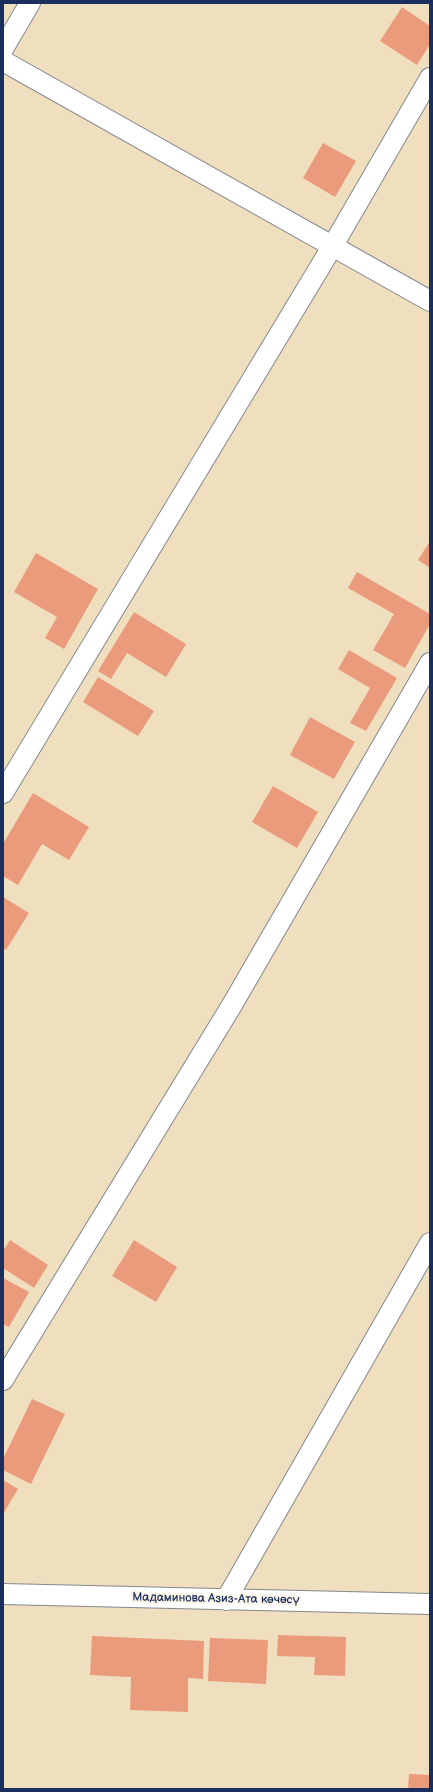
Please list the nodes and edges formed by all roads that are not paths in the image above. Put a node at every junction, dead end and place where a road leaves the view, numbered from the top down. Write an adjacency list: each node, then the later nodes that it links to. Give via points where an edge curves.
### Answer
1 (30, 3): 2 (street)
2 (3, 49)
3 (3, 61): 5 (street)
4 (430, 78): 5 (street)
5 (332, 247): 6 (street); 8 (street)
6 (430, 301)
7 (430, 663): 10 (street, via 232,1005)
8 (3, 793)
9 (430, 1243): 12 (street)
10 (3, 1380)
11 (3, 1594): 12 (street, Мадаминова Азиз-Ата көчөсү)
12 (226, 1600): 13 (street, Мадаминова Азиз-Ата көчөсү)
13 (430, 1604)

